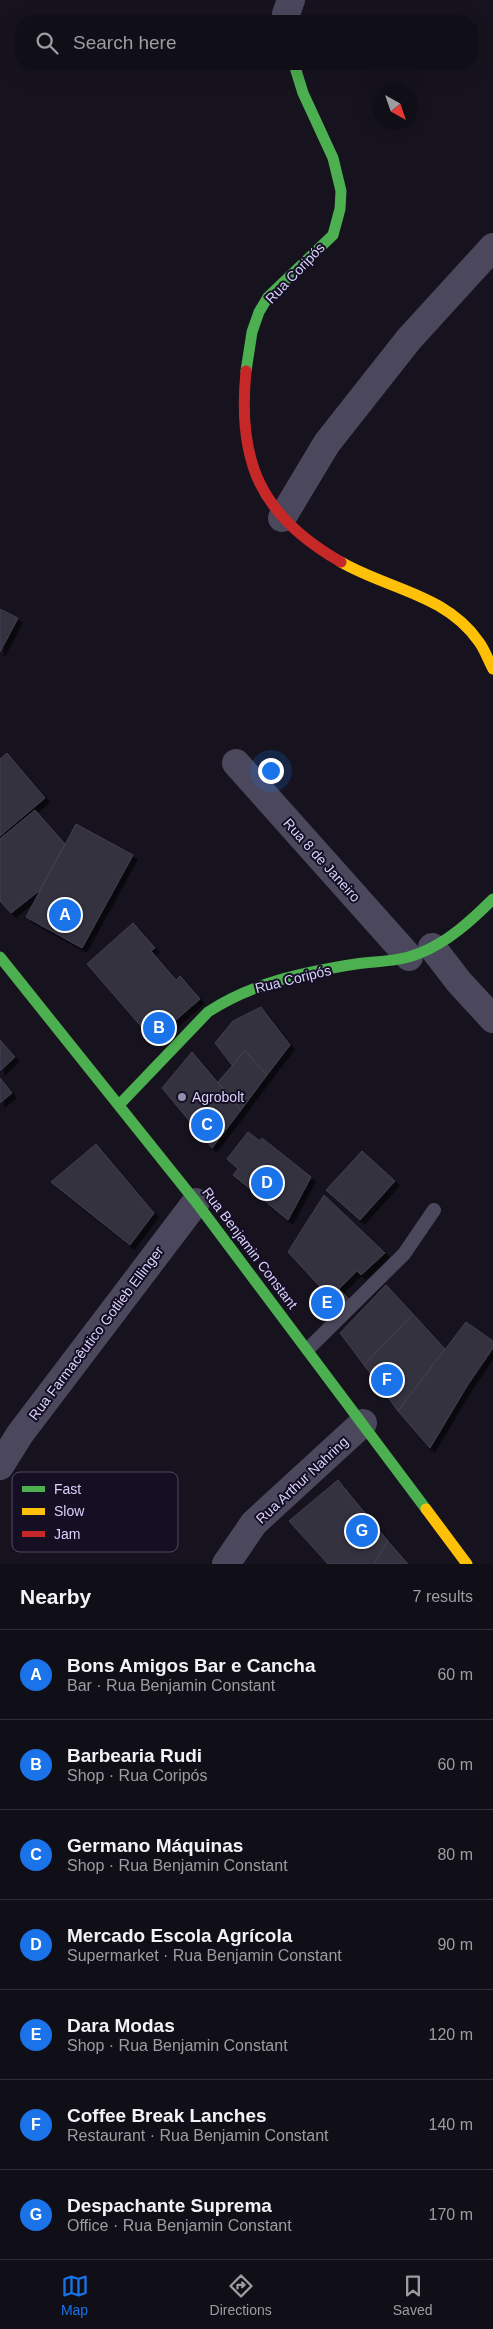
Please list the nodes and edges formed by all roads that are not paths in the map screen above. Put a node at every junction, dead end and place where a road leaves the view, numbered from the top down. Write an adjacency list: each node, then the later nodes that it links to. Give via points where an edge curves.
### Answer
1 (291, 0): 2 (street)
2 (286, 15)
3 (296, 70): 5 (street, Rua Coripós, via 337,166 341,199 336,231 266,300 253,330 245,372 244,426 253,472)
4 (493, 247): 5 (street, via 409,339 327,443)
5 (282, 518): 6 (street, Rua Coripós, via 322,551 362,573 444,608 478,641)
6 (493, 669)
7 (236, 763): 9 (street, Rua 8 de Janeiro)
8 (493, 899): 9 (street, Rua Coripós, via 475,918)
9 (420, 952): 11 (street, Rua 8 de Janeiro, via 459,982); 12 (street, Rua Coripós, via 296,976 223,1000)
10 (0, 957): 12 (street, Rua Benjamin Constant)
11 (493, 1019)
12 (119, 1105): 13 (street, Rua Benjamin Constant)
13 (196, 1202): 15 (street, Rua Benjamin Constant); 17 (street, Rua Farmacêutico Gotlieb Ellinger, via 20,1434)
14 (434, 1210): 15 (lane, via 404,1254)
15 (308, 1349): 16 (street, Rua Benjamin Constant)
16 (363, 1423): 18 (street, Rua Arthur Nahring, via 254,1523); 19 (street, Rua Benjamin Constant)
17 (0, 1466)
18 (226, 1564)
19 (467, 1564)

